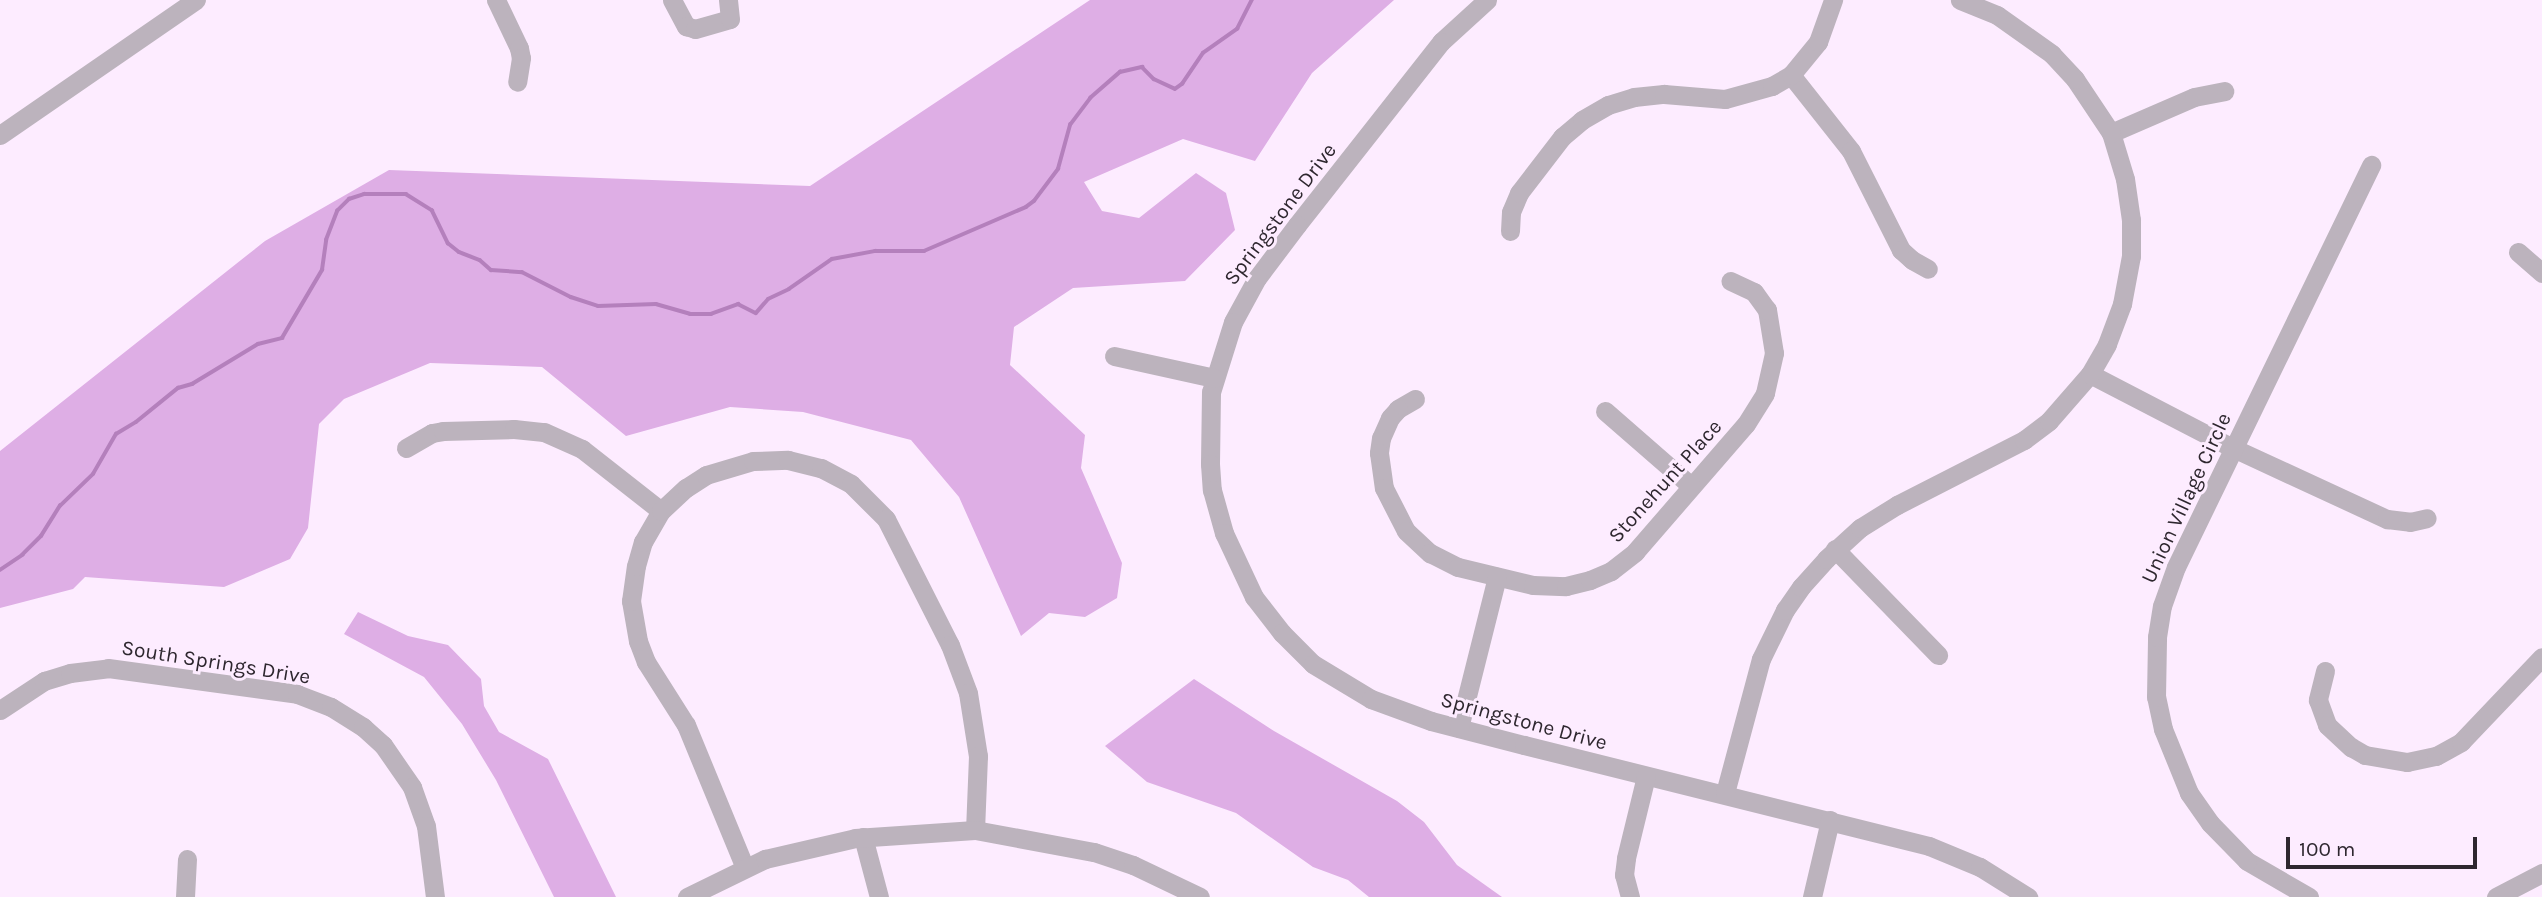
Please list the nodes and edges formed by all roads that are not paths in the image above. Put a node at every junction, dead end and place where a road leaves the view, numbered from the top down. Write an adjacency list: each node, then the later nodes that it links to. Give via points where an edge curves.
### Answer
1 (196, 0): 12 (street)
2 (496, 0): 9 (street, via 519,48)
3 (672, 0): 4 (street, via 686,26 695,29 730,19)
4 (728, 0)
5 (1487, 0): 21 (street, Springstone Drive, via 1441,42 1257,278 1233,323)
6 (1833, 0): 8 (street, via 1818,42)
7 (1960, 0): 11 (street, via 1997,15 2052,54)
8 (1791, 75): 14 (street, via 1738,98 1650,94 1595,111 1562,137 1523,187 1511,212); 16 (street, via 1851,151 1901,250)
9 (517, 82)
10 (2224, 92): 11 (street, via 2194,97)
11 (2111, 133): 20 (street, via 2129,201 2131,256 2119,313)
12 (0, 135)
13 (2371, 165): 25 (street, Union Village Circle)
14 (1510, 231)
15 (2518, 252): 17 (street)
16 (1928, 269)
17 (2542, 273)
18 (1730, 281): 26 (street, Stonehunt Place, via 1754,292 1767,310 1774,339 1772,369 1754,414)
19 (1114, 356): 21 (street)
20 (2090, 374): 25 (street); 29 (street, via 2060,410 2024,440 1897,505)
21 (1214, 377): 35 (street, Springstone Drive, via 1209,437 1216,509 1232,555 1268,616 1313,664 1351,689 1398,710)
22 (1415, 399): 30 (street, Stonehunt Place, via 1398,409 1381,438 1380,470 1389,503 1406,531 1430,552 1458,567)
23 (1605, 411): 26 (street)
24 (406, 448): 27 (street, via 443,431 544,432 582,449)
25 (2233, 448): 28 (street, via 2387,519 2410,522); 52 (street, Union Village Circle, via 2167,588 2157,637 2157,697 2174,762 2210,824 2247,861)
26 (1692, 486): 30 (street, Stonehunt Place, via 1635,552 1611,571 1580,583 1555,586)
27 (661, 511): 39 (street, via 706,475 764,460 821,468 870,500 897,538 950,645 968,693 978,757); 42 (street, via 643,542 636,566 631,601 635,632 650,669 686,725)
28 (2427, 518)
29 (1835, 549): 31 (street); 37 (street, via 1801,587 1770,636)
30 (1497, 577): 35 (street)
31 (1938, 655)
32 (2541, 661): 33 (street, via 2461,742 2435,756 2407,762 2365,755 2327,725 2318,700)
33 (2325, 671)
34 (0, 710): 45 (street, South Springs Drive, via 44,681 108,668 297,694 331,707 383,745 412,787 426,826)
35 (1459, 728): 36 (street, Springstone Drive)
36 (1646, 776): 37 (street, Springstone Drive); 49 (street, via 1626,858 1624,875)
37 (1725, 793): 38 (street, Springstone Drive)
38 (1830, 820): 50 (street); 51 (street, Springstone Drive, via 1929,846 1980,867)
39 (975, 830): 40 (street); 48 (street, via 1094,852)
40 (863, 836): 42 (street); 47 (street)
41 (187, 859): 44 (street)
42 (745, 868): 46 (street)
43 (2542, 873): 53 (street)
44 (185, 897)
45 (435, 897)
46 (687, 897)
47 (878, 897)
48 (1200, 897)
49 (1630, 897)
50 (1812, 897)
51 (2028, 897)
52 (2309, 897)
53 (2496, 897)

